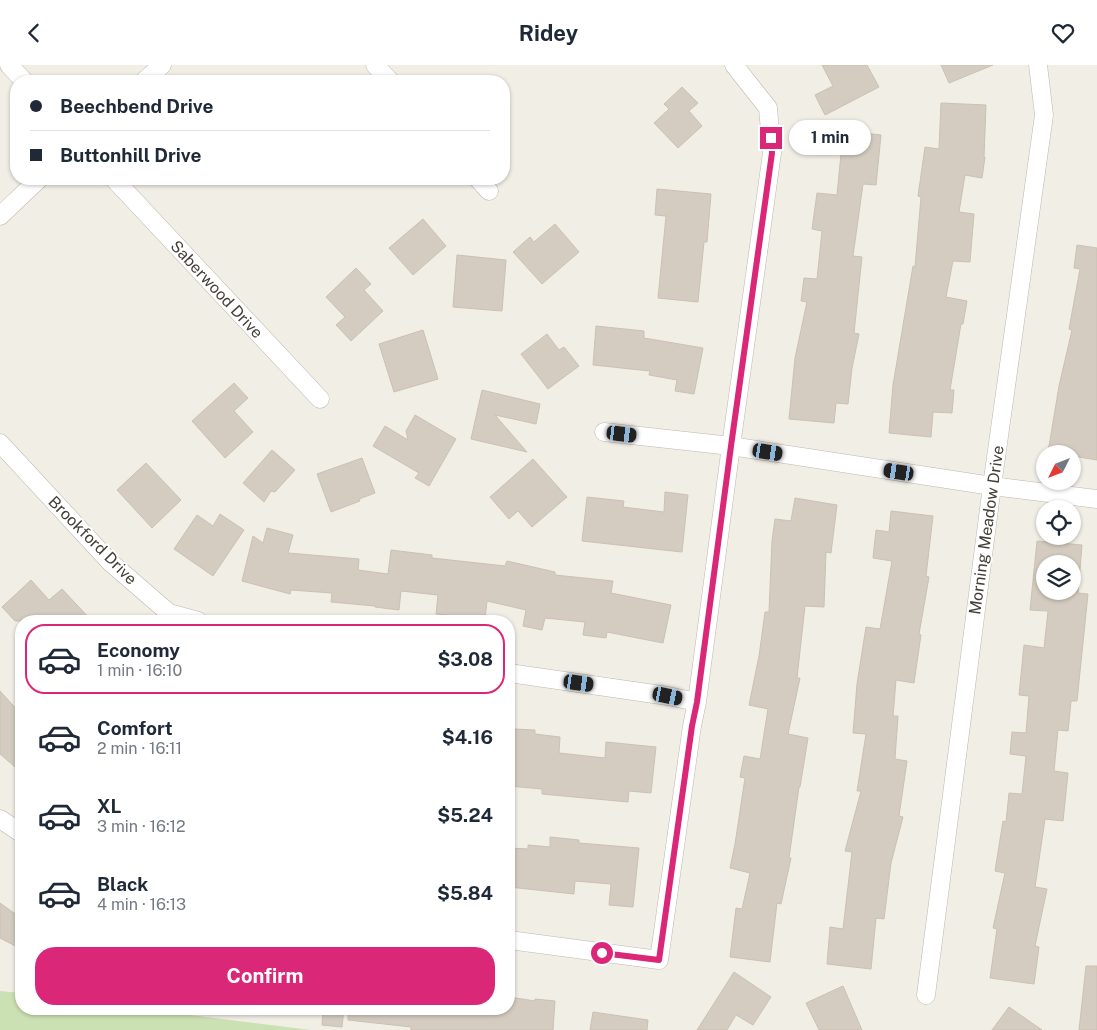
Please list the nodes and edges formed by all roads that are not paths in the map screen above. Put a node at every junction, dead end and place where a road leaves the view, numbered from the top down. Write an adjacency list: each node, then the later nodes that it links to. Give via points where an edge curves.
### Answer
1 (8, 65): 6 (street)
2 (162, 65): 7 (street)
3 (375, 65): 8 (street)
4 (734, 65): 15 (street, via 768,107 772,153)
5 (1038, 65): 16 (street, Morning Meadow Drive, via 1044,115)
6 (18, 75)
7 (151, 75)
8 (384, 75)
9 (34, 185): 11 (street)
10 (120, 185): 12 (street, Saberwood Drive)
11 (0, 216)
12 (320, 399)
13 (604, 432): 15 (street)
14 (0, 443): 18 (street, Brookford Drive, via 110,562 169,613)
15 (731, 446): 16 (street); 20 (street)
16 (992, 486): 17 (street); 24 (street, Morning Meadow Drive)
17 (1097, 499)
18 (176, 615)
19 (515, 674): 20 (street)
20 (697, 702): 23 (street, via 659,960)
21 (0, 819): 22 (street)
22 (15, 829)
23 (515, 941)
24 (926, 995)

